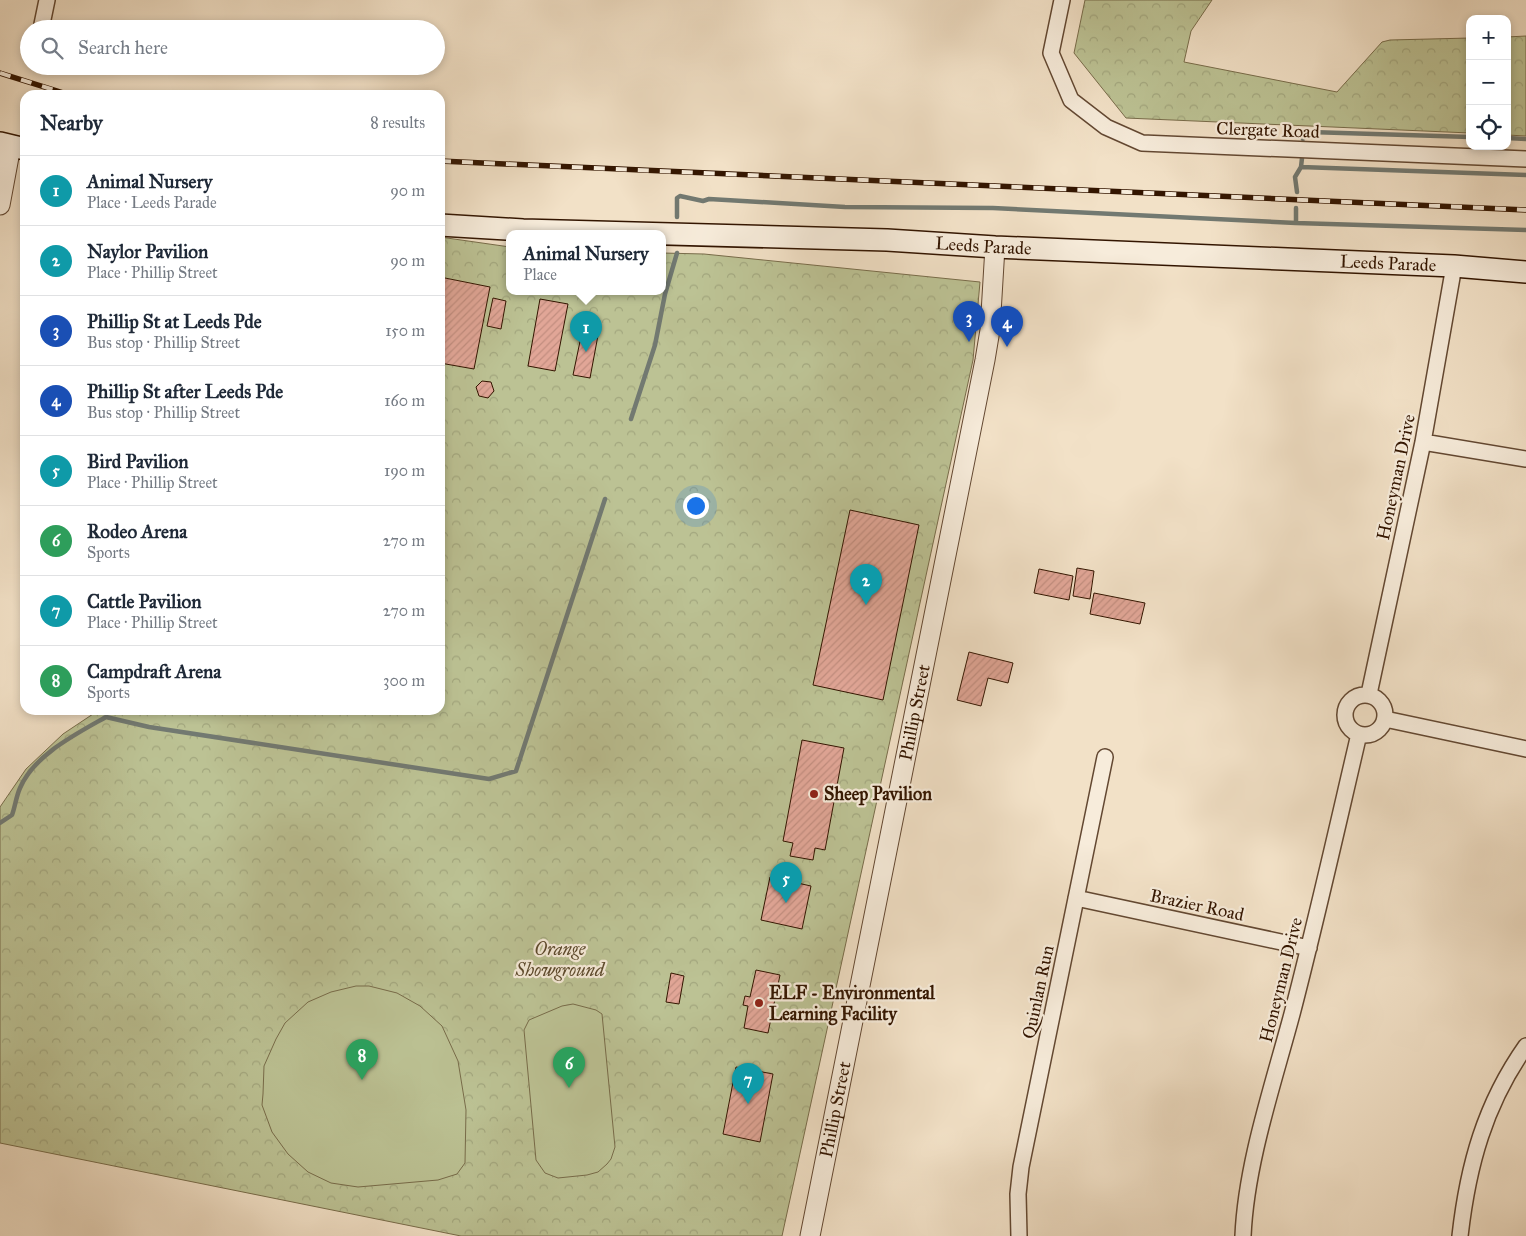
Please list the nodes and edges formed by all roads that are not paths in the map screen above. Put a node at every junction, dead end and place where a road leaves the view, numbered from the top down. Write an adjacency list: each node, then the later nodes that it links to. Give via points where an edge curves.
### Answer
1 (47, 0): 3 (street)
2 (1062, 0): 5 (street, Clergate Road, via 1051,53 1071,100 1106,127 1142,143)
3 (43, 20)
4 (12, 146): 6 (street)
5 (1526, 159)
6 (0, 205)
7 (445, 225): 8 (main road, Leeds Parade)
8 (523, 230)
9 (666, 234): 10 (main road, Leeds Parade)
10 (995, 247): 11 (main road, Leeds Parade); 23 (street, Phillip Street, via 985,360)
11 (1454, 266): 12 (main road, Leeds Parade); 13 (street, Honeyman Drive)
12 (1526, 272)
13 (1423, 442): 14 (street); 15 (street, Honeyman Drive)
14 (1526, 459)
15 (1369, 694): 16 (street, via 1380,701); 17 (street, via 1355,697 1344,712 1348,726)
16 (1385, 719): 17 (street, via 1375,732); 18 (street)
17 (1359, 734): 21 (street, Honeyman Drive)
18 (1526, 749)
19 (1105, 757): 20 (street, Quinlan Run)
20 (1076, 898): 21 (street, Brazier Road); 24 (street, Quinlan Run, via 1021,1167)
21 (1309, 948): 25 (street, Honeyman Drive, via 1255,1155)
22 (1526, 1046): 26 (street, via 1488,1112 1473,1164)
23 (810, 1236)
24 (1019, 1236)
25 (1243, 1236)
26 (1460, 1236)

